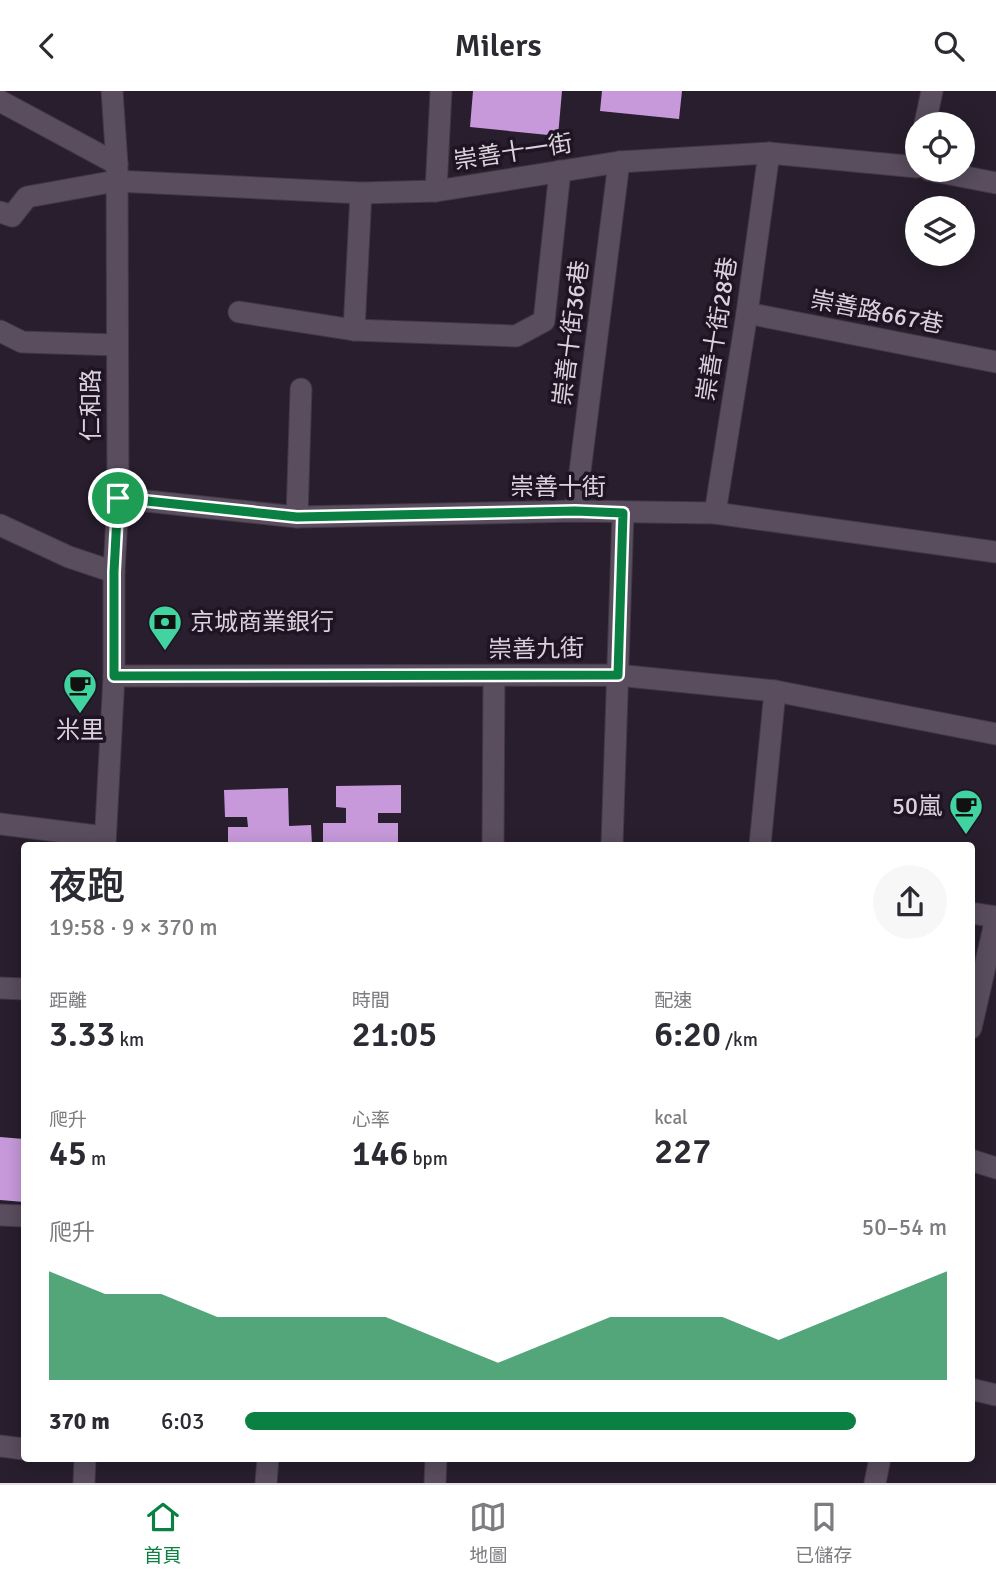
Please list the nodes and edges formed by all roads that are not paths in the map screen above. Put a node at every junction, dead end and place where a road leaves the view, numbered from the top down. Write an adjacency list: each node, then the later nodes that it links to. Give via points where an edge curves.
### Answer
1 (112, 91): 10 (street, 仁和路)
2 (441, 91): 13 (street)
3 (932, 91): 5 (street)
4 (0, 101): 10 (street)
5 (928, 112)
6 (769, 153): 7 (street, 崇善十一街); 8 (street, 崇善十一街); 17 (street, 崇善十街28巷)
7 (619, 162): 9 (street, 崇善十一街); 24 (street, 崇善十街36巷)
8 (905, 166)
9 (560, 171): 13 (street, 崇善十一街); 18 (street, via 544,321 516,336)
10 (117, 172): 14 (street, 崇善十一街); 15 (street, via 27,197 12,216); 20 (street, 仁和路)
11 (975, 179): 12 (street)
12 (996, 183)
13 (436, 191): 14 (street, 崇善十一街)
14 (361, 193): 18 (street)
15 (0, 212)
16 (239, 312): 18 (street)
17 (747, 313): 21 (street, 崇善路667巷); 26 (street, 崇善十街28巷)
18 (354, 330)
19 (0, 331): 20 (street, via 23,342)
20 (117, 345): 23 (street, 仁和路)
21 (996, 362)
22 (301, 389): 27 (street)
23 (118, 498): 27 (street, 崇善十街); 30 (street, 仁和路)
24 (575, 511): 25 (street, 崇善十街); 27 (street, 崇善十街)
25 (623, 513): 26 (street, 崇善十街); 31 (street)
26 (715, 513): 29 (street, 崇善十街)
27 (297, 517)
28 (0, 525): 30 (street, via 69,558)
29 (996, 552)
30 (114, 572): 32 (street, 仁和路)
31 (618, 675): 33 (street, 崇善九街); 34 (street, 崇善九街); 39 (street)
32 (114, 676): 33 (street, 崇善九街); 37 (street, 仁和路)
33 (494, 676): 38 (street)
34 (775, 691): 35 (street, 崇善九街); 40 (street)
35 (996, 734)
36 (0, 824): 37 (street)
37 (105, 841)
38 (493, 842)
39 (612, 842)
40 (760, 842)
41 (975, 914): 42 (street)
42 (996, 917): 45 (street)
43 (0, 988): 44 (street)
44 (21, 989)
45 (975, 1010)
46 (975, 1161): 47 (street)
47 (996, 1168)
48 (0, 1215): 49 (street)
49 (21, 1216)
50 (975, 1390): 51 (street)
51 (996, 1395)
52 (0, 1446): 53 (street)
53 (21, 1449)
54 (85, 1462): 58 (street)
55 (268, 1462): 59 (street)
56 (436, 1462): 60 (street)
57 (879, 1462): 61 (street)
58 (84, 1483)
59 (266, 1483)
60 (435, 1483)
61 (875, 1483)

